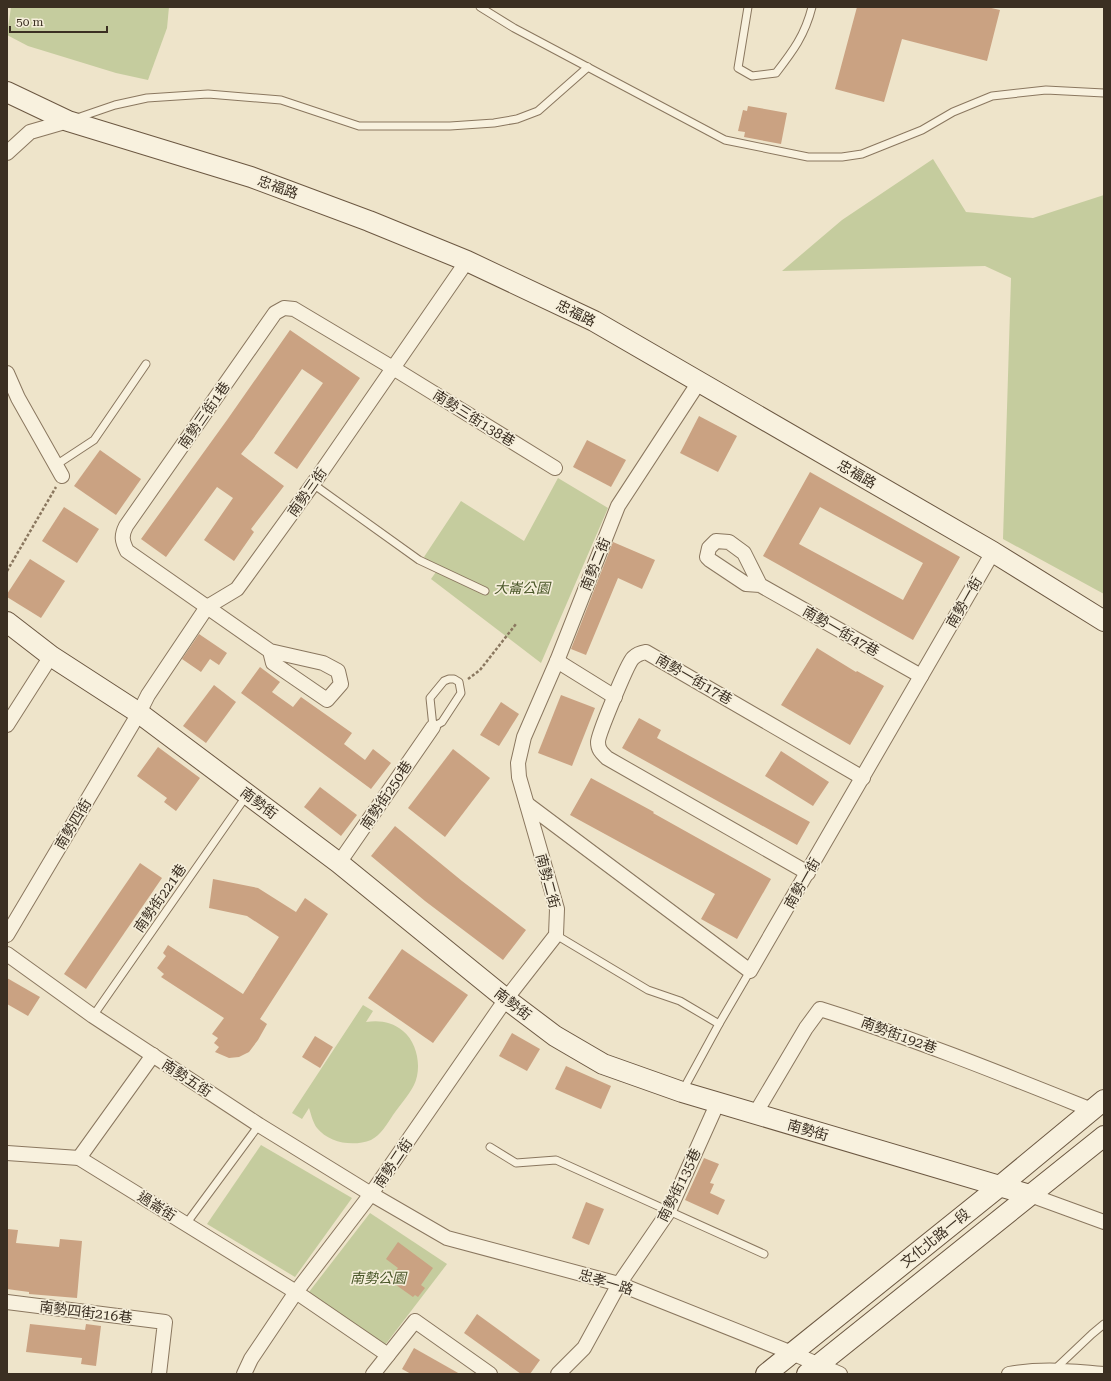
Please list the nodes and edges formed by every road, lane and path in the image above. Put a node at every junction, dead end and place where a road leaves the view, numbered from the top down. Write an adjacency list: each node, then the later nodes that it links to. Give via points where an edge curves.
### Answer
1 (480, 7): 4 (lane)
2 (748, 7): 3 (lane, via 738,68 752,76 776,73 793,51 807,25)
3 (812, 7)
4 (588, 67): 6 (lane, via 725,140 808,156 842,157 862,154 922,130 953,112 992,96 1046,90); 7 (lane, via 538,111 494,123 450,126 359,126 281,100 208,94 147,98 115,105)
5 (7, 92): 7 (street, 忠福路)
6 (1104, 93)
7 (68, 121): 8 (street, via 30,132); 9 (street, 忠福路, via 251,177)
8 (7, 153)
9 (467, 260): 11 (street, 南勢三街); 13 (street, 忠福路, via 594,321)
10 (146, 364): 15 (lane, via 94,440)
11 (393, 368): 14 (street, 南勢三街138巷); 16 (street, 南勢三街); 21 (street, 南勢三街1巷, via 294,309 284,308 275,313 122,534 127,551)
12 (7, 373): 15 (street, via 18,398)
13 (699, 382): 17 (street, 忠福路); 27 (street, 南勢二街, via 618,506)
14 (556, 468)
15 (59, 471): 18 (path)
16 (313, 484): 20 (lane, via 419,560); 21 (street, 南勢三街, via 237,589)
17 (992, 552): 22 (street, 忠福路); 28 (street, 南勢一街)
18 (7, 571)
19 (760, 585): 28 (street, 南勢一街47巷)
20 (485, 591)
21 (208, 607): 25 (street); 31 (street, 南勢三街, via 148,695)
22 (1104, 620)
23 (7, 622): 26 (street, 南勢街)
24 (516, 624): 29 (path, via 480,670)
25 (270, 651): 25 (street, via 323,663 338,671 341,684 327,700 273,663)
26 (51, 656): 31 (street, 南勢街); 32 (street)
27 (557, 661): 30 (street); 36 (street, 南勢二街, via 519,751 519,777)
28 (921, 676): 34 (street, 南勢一街)
29 (460, 686): 33 (lane, via 461,693 442,722); 33 (lane, via 454,679 448,679 430,698)
30 (615, 697): 34 (street, 南勢一街17巷, via 631,660 646,652); 38 (street, 南勢一街17巷, via 598,741 599,750 607,758)
31 (139, 713): 35 (street, 南勢街); 39 (street, 南勢四街)
32 (7, 725)
33 (433, 727): 37 (street, 南勢街250巷)
34 (863, 778): 38 (street, 南勢一街)
35 (247, 795): 37 (street, 南勢街); 44 (lane, 南勢街221巷)
36 (526, 804): 40 (street, 南勢二街, via 557,909); 42 (street)
37 (339, 863): 43 (street, 南勢街)
38 (808, 873): 42 (street, 南勢一街)
39 (7, 935)
40 (556, 935): 43 (street, 南勢二街); 45 (lane, via 648,990 680,1000)
41 (7, 954): 44 (street, 南勢五街)
42 (750, 971): 45 (lane)
43 (506, 999): 47 (street, 南勢街, via 555,1036 603,1064); 57 (street, 南勢二街)
44 (94, 1016): 46 (street, 南勢五街)
45 (719, 1024): 47 (lane)
46 (153, 1055): 51 (street, 南勢五街); 55 (street)
47 (682, 1092): 48 (street, 南勢街)
48 (718, 1102): 50 (street, 南勢街); 59 (street, 南勢街135巷)
49 (1098, 1105): 50 (street, 南勢街192巷, via 820,1009); 56 (street, 文化北路一段)
50 (755, 1114): 56 (street, 南勢街)
51 (259, 1125): 57 (street, 南勢五街); 61 (lane)
52 (1104, 1136): 58 (street, 文化北路一段)
53 (490, 1147): 59 (lane, via 516,1163 556,1160)
54 (7, 1153): 55 (street, 過崙街)
55 (79, 1158): 61 (street, 過崙街)
56 (1000, 1186): 58 (street, 南勢街); 67 (street, 文化北路一段)
57 (371, 1194): 63 (street, 忠孝一路, via 447,1238); 64 (street, 南勢二街)
58 (1030, 1196): 60 (street, 南勢街); 69 (street, 文化北路一段)
59 (669, 1211): 62 (lane); 63 (street, 南勢街135巷)
60 (1104, 1222)
61 (186, 1224): 64 (street, 過崙街)
62 (764, 1254)
63 (619, 1284): 67 (street, 忠孝一路); 75 (street, 南勢街135巷, via 584,1348)
64 (296, 1292): 68 (street, 過崙街); 72 (street, 南勢二街, via 251,1359)
65 (7, 1302): 71 (street, 南勢四街216巷, via 164,1322)
66 (1104, 1324): 70 (lane)
67 (792, 1353): 69 (street, 忠孝一路); 76 (street, 文化北路一段)
68 (388, 1355): 73 (street); 74 (street, via 415,1321)
69 (813, 1369): 77 (street, 忠孝一路)
70 (1053, 1370): 78 (street); 79 (street)
71 (159, 1374)
72 (244, 1374)
73 (373, 1374)
74 (490, 1374)
75 (558, 1374)
76 (766, 1374)
77 (840, 1374)
78 (1009, 1374)
79 (1104, 1374)

